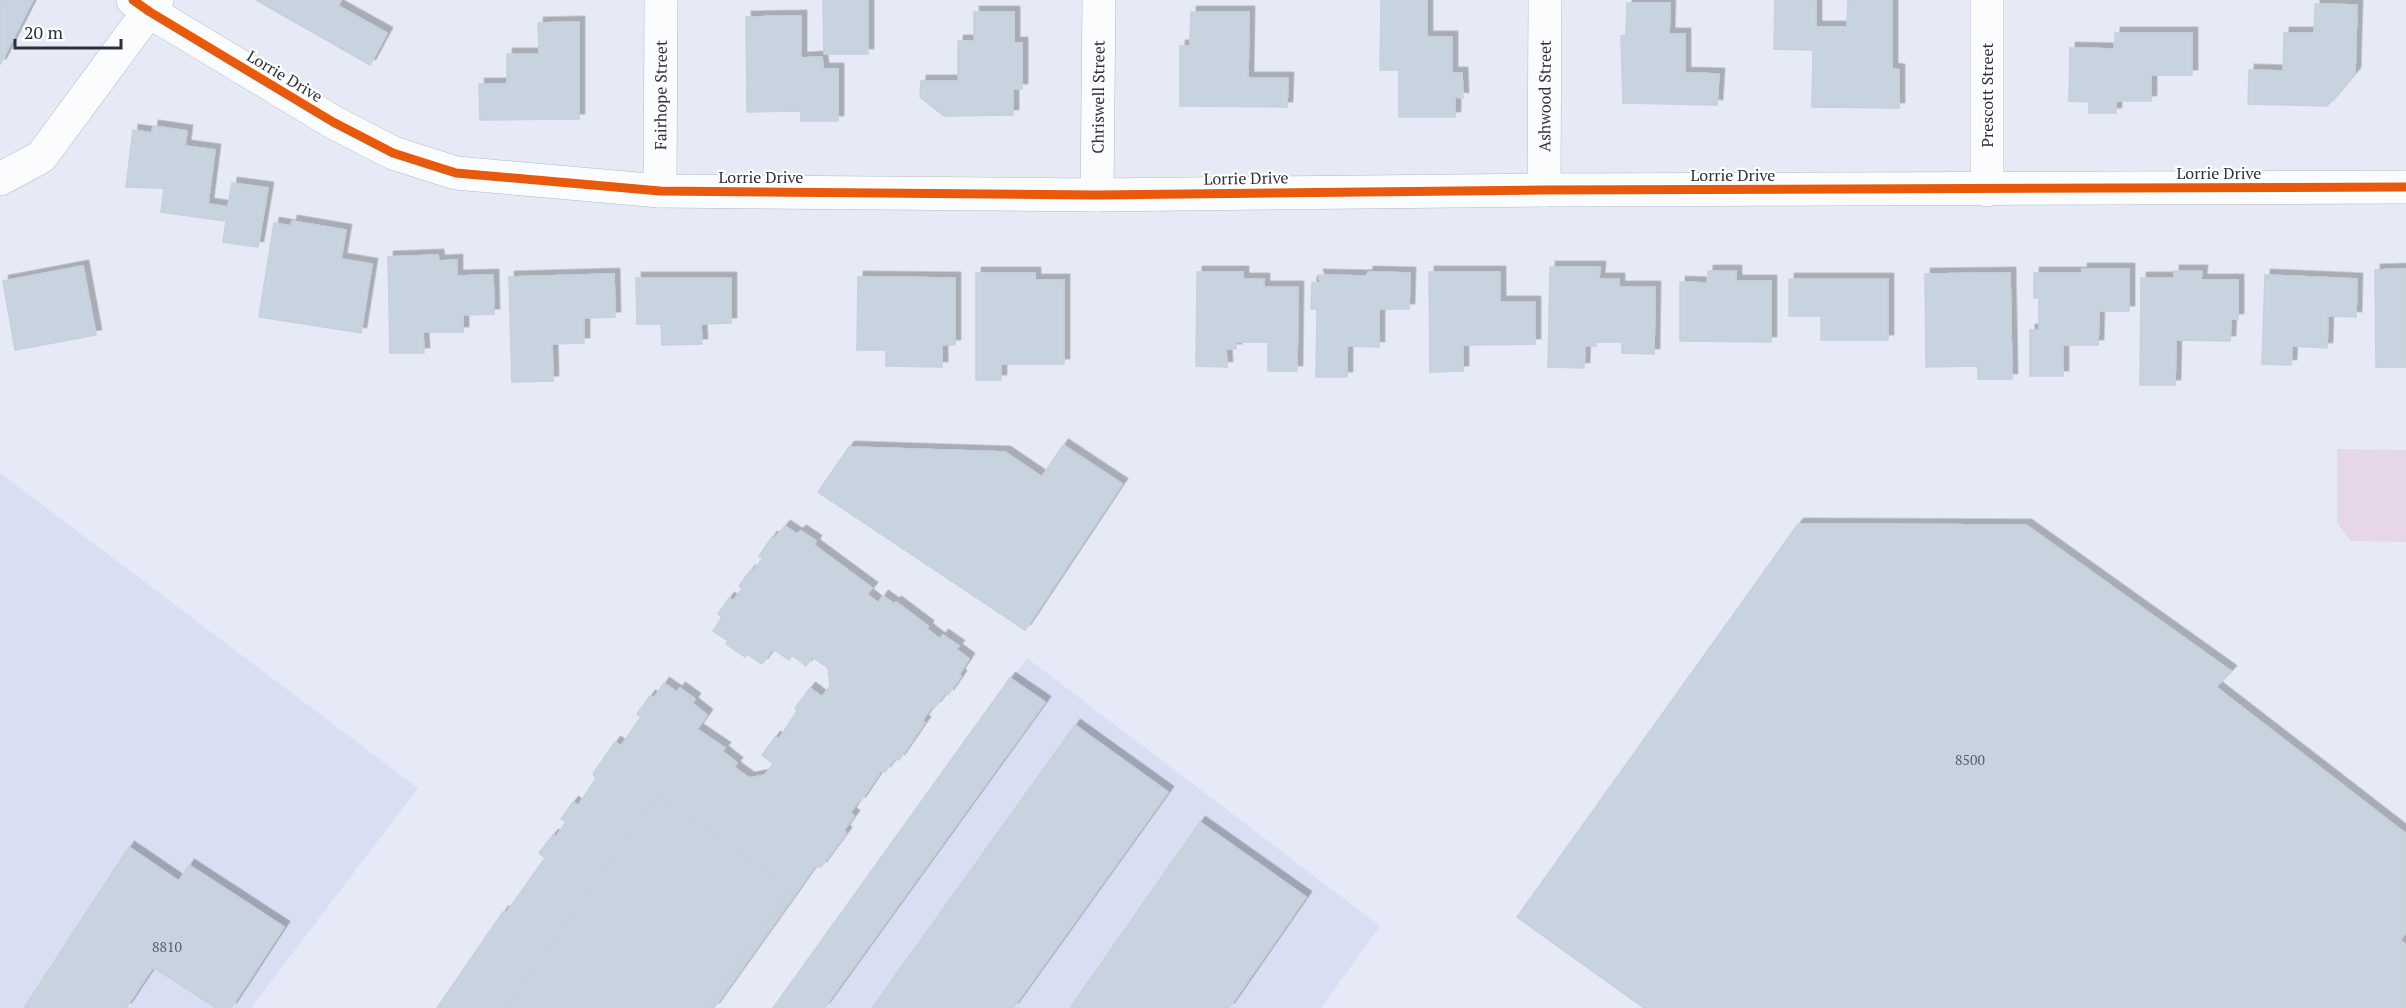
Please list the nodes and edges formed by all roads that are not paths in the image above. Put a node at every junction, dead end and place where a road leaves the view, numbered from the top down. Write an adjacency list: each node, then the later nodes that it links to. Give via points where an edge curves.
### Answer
1 (661, 0): 10 (street, Fairhope Street)
2 (1099, 0): 11 (street, Chriswell Street)
3 (1545, 0): 8 (street, Ashwood Street)
4 (1987, 0): 9 (street, Prescott Street)
5 (147, 4): 6 (street, via 41,157); 10 (street, Lorrie Drive, via 333,122 393,153 456,173)
6 (0, 180)
7 (2406, 187): 9 (street, Lorrie Drive)
8 (1544, 190): 9 (street, Lorrie Drive); 11 (street, Lorrie Drive)
9 (1988, 190)
10 (660, 191): 11 (street, Lorrie Drive)
11 (1097, 195)

